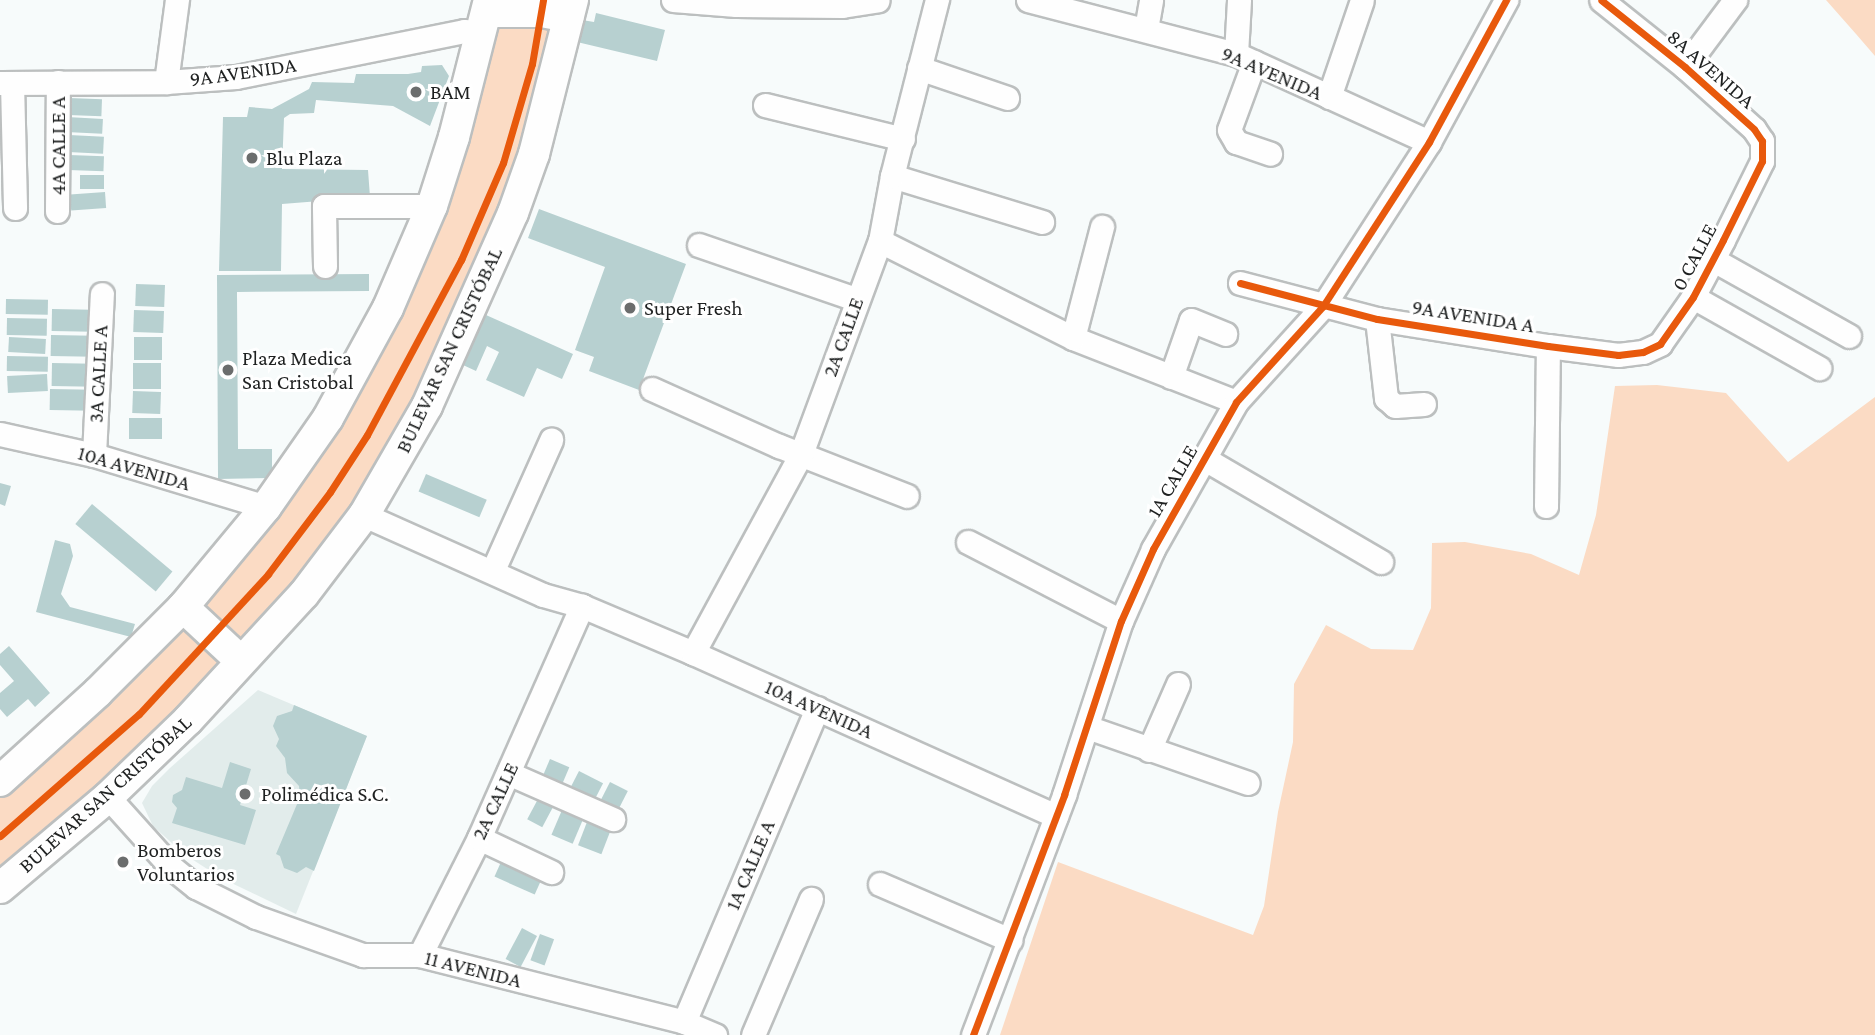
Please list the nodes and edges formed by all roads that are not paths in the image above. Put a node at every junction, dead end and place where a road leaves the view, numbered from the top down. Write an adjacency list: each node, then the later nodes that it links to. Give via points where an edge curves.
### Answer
1 (177, 0): 19 (street)
2 (673, 0): 3 (street, via 829,6)
3 (878, 0)
4 (937, 0): 17 (street, 2A CALLE)
5 (1028, 0): 14 (street, 9A AVENIDA)
6 (1151, 0): 14 (street)
7 (1239, 0): 15 (street)
8 (1362, 0): 21 (street)
9 (1506, 0): 26 (street, 1A CALLE)
10 (1601, 0): 16 (street, 8A AVENIDA)
11 (1735, 0): 16 (street)
12 (571, 8): 13 (main road); 59 (main road, BULEVAR SAN CRISTÓBAL, via 534,154 513,213 427,406)
13 (486, 16): 19 (street, 9A AVENIDA, via 464,31 236,77); 29 (main road)
14 (1146, 29): 15 (street, 9A AVENIDA)
15 (1245, 58): 21 (street, 9A AVENIDA); 27 (street, via 1229,130 1236,142)
16 (1685, 67): 25 (street, 8A AVENIDA)
17 (919, 68): 22 (street); 24 (street, 2A CALLE)
18 (58, 82): 19 (street, 9A AVENIDA); 20 (street, 9A AVENIDA); 31 (street, 4A CALLE A)
19 (166, 82)
20 (6, 83): 30 (street)
21 (1329, 97): 26 (street, 9A AVENIDA)
22 (1007, 98)
23 (765, 105): 24 (street)
24 (903, 139): 28 (street, 2A CALLE)
25 (1762, 141): 36 (street, 0 CALLE, via 1762,161)
26 (1429, 142): 42 (street, 1A CALLE)
27 (1270, 154)
28 (892, 176): 32 (street); 34 (street, 2A CALLE)
29 (432, 206): 37 (street, via 324,206); 62 (main road, via 388,308 328,418)
30 (15, 208)
31 (57, 211)
32 (1041, 222)
33 (1102, 227): 46 (street)
34 (880, 241): 41 (street, 2A CALLE); 46 (street)
35 (699, 245): 41 (street)
36 (1712, 259): 40 (street, 0 CALLE); 45 (street)
37 (325, 266)
38 (1240, 283): 42 (street, 9A AVENIDA A)
39 (102, 294): 57 (street, 3A CALLE A)
40 (1693, 297): 48 (street, 0 CALLE, via 1660,344); 49 (street)
41 (856, 299): 56 (street, 2A CALLE)
42 (1323, 306): 43 (street, 9A AVENIDA A); 52 (street, 1A CALLE)
43 (1377, 319): 47 (street, 9A AVENIDA A); 53 (street, via 1387,398 1395,406)
44 (1225, 334): 50 (street, via 1191,320)
45 (1849, 336)
46 (1073, 338): 50 (street)
47 (1548, 346): 48 (street, 9A AVENIDA A); 61 (street)
48 (1618, 355)
49 (1819, 368)
50 (1171, 377): 52 (street)
51 (652, 389): 56 (street)
52 (1236, 402): 58 (street, 1A CALLE)
53 (1424, 404)
54 (0, 434): 57 (street, 10A AVENIDA)
55 (551, 440): 65 (street)
56 (801, 454): 60 (street); 70 (street, 2A CALLE)
57 (94, 455): 62 (street, 10A AVENIDA)
58 (1205, 460): 66 (street); 69 (street, 1A CALLE, via 1153,549)
59 (383, 484): 63 (main road, BULEVAR SAN CRISTÓBAL); 65 (street, 10A AVENIDA, via 386,502 396,518)
60 (907, 496)
61 (1546, 506)
62 (266, 507): 68 (main road)
63 (364, 515): 67 (street, 10A AVENIDA, via 543,595); 71 (main road, BULEVAR SAN CRISTÓBAL, via 304,594)
64 (968, 542): 69 (street)
65 (497, 561): 67 (street, 10A AVENIDA, via 548,583)
66 (1381, 562)
67 (582, 606): 70 (street, 10A AVENIDA); 76 (street, 2A CALLE)
68 (183, 607): 71 (main road); 77 (main road)
69 (1121, 621): 74 (street, 1A CALLE)
70 (693, 653): 73 (street, 10A AVENIDA)
71 (242, 661): 79 (main road, BULEVAR SAN CRISTÓBAL)
72 (1178, 684): 75 (street)
73 (817, 708): 80 (street, 10A AVENIDA); 89 (street, 1A CALLE A)
74 (1087, 727): 75 (street); 80 (street, 1A CALLE)
75 (1149, 750): 78 (street)
76 (508, 773): 81 (street); 82 (street, 2A CALLE)
77 (0, 781)
78 (1248, 783)
79 (108, 797): 85 (main road, BULEVAR SAN CRISTÓBAL); 88 (street, 11 AVENIDA, via 196,887 256,917 363,955)
80 (1056, 816): 87 (street, 1A CALLE)
81 (613, 819)
82 (479, 838): 83 (street); 88 (street, 2A CALLE)
83 (551, 872)
84 (880, 884): 87 (street)
85 (0, 888)
86 (811, 899): 91 (street)
87 (1010, 940): 92 (street, 1A CALLE)
88 (420, 955): 89 (street, 11 AVENIDA)
89 (684, 1022): 90 (street, 11 AVENIDA)
90 (715, 1035)
91 (753, 1035)
92 (973, 1035)

